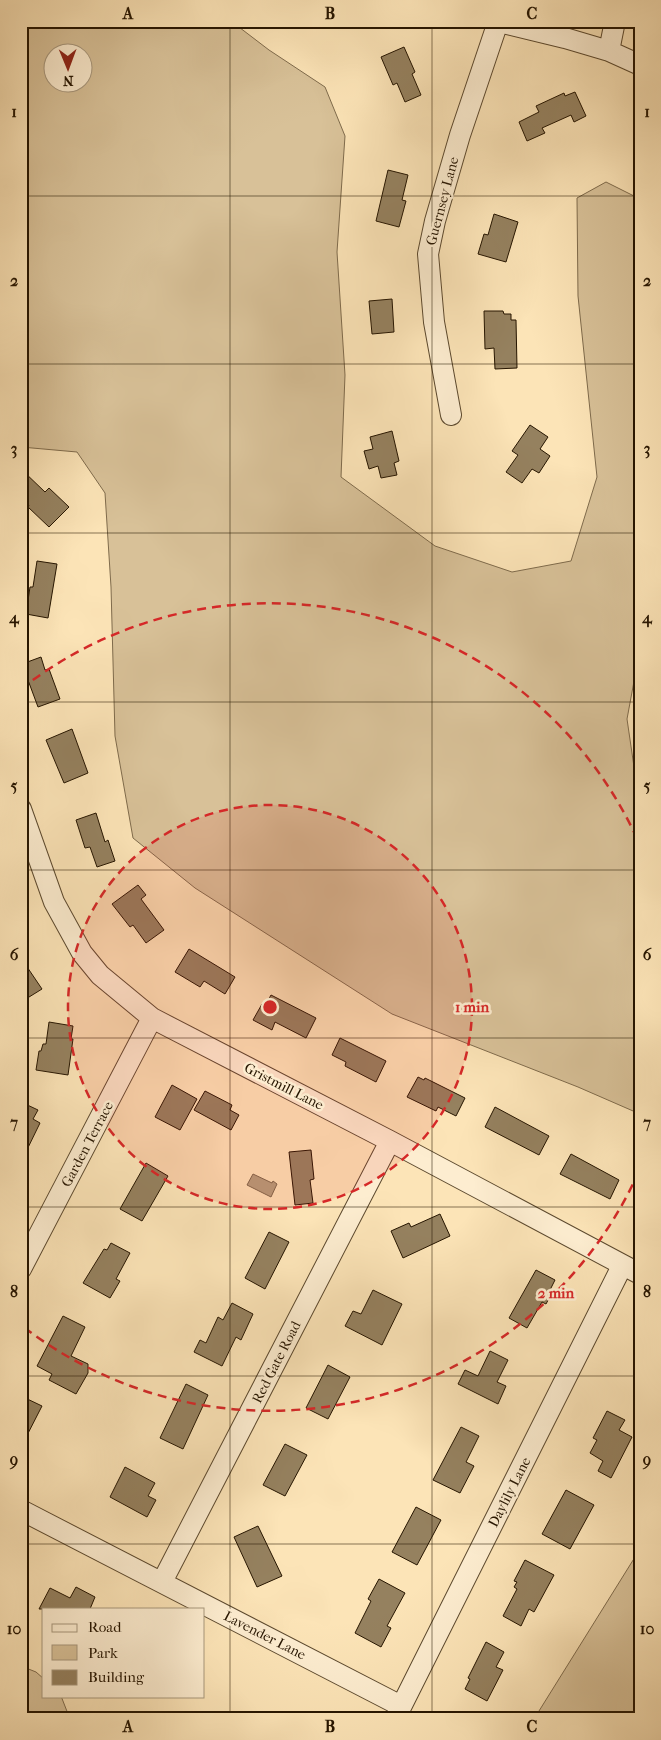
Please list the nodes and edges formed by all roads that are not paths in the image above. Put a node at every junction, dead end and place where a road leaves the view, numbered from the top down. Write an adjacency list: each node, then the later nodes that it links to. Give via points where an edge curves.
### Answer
1 (615, 21): 3 (street)
2 (496, 22): 3 (street); 5 (street, Guernsey Lane, via 460,135 428,254 434,322)
3 (609, 51): 4 (street)
4 (640, 65)
5 (452, 415)
6 (21, 809): 7 (street, Gristmill Lane, via 54,902 82,953 100,975)
7 (152, 1018): 8 (street, Gristmill Lane); 9 (street, Garden Terrace)
8 (390, 1141): 10 (street, Gristmill Lane); 12 (street, Red Gate Road)
9 (21, 1269)
10 (631, 1270): 13 (street, Daylily Lane)
11 (21, 1510): 12 (street, Lavender Lane)
12 (162, 1582): 13 (street, Lavender Lane)
13 (398, 1712)

